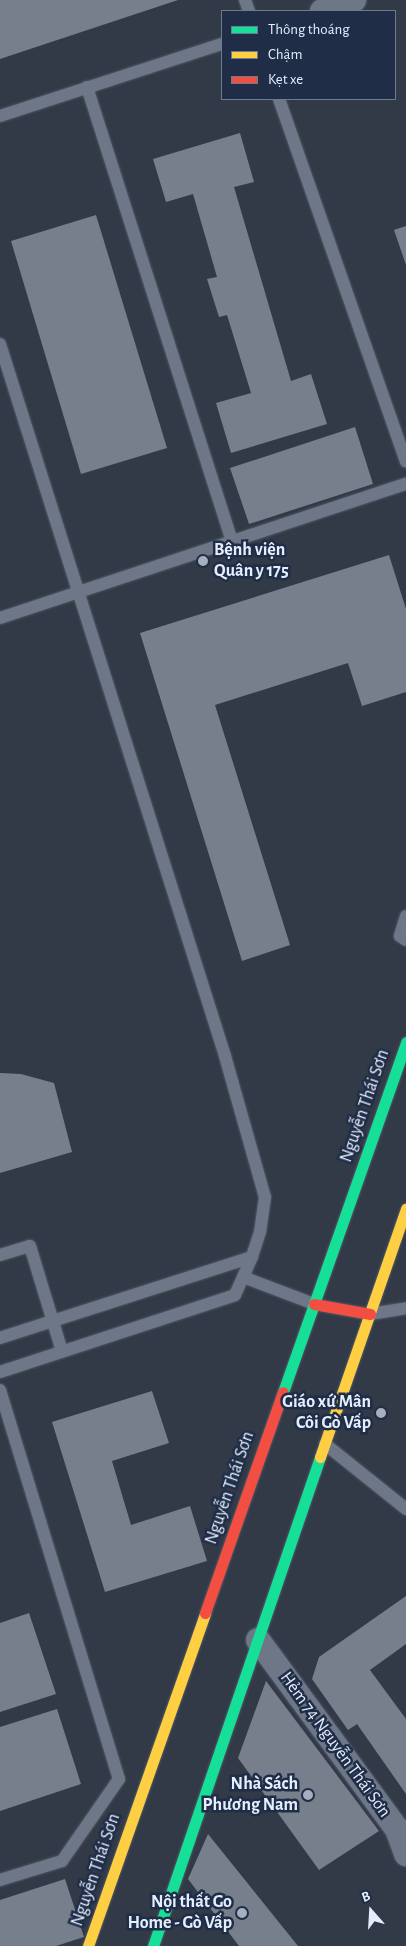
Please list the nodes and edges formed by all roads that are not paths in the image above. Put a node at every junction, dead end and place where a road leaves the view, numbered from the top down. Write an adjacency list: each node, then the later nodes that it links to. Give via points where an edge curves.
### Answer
1 (354, 0): 2 (street)
2 (325, 10)
3 (221, 44): 4 (lane)
4 (87, 87): 6 (lane); 10 (lane)
5 (279, 100): 8 (lane)
6 (0, 116)
7 (0, 344): 11 (lane)
8 (406, 461)
9 (406, 484): 10 (lane)
10 (232, 542): 11 (lane)
11 (79, 592): 12 (lane); 18 (lane, via 225,1056 265,1197 260,1232)
12 (0, 618)
13 (406, 916): 14 (lane, via 400,936)
14 (406, 940)
15 (406, 1042): 20 (main road, Nguyễn Thái Sơn)
16 (406, 1208): 22 (main road)
17 (0, 1255): 23 (lane, via 30,1246)
18 (252, 1257): 19 (lane); 23 (lane)
19 (243, 1277): 20 (lane); 25 (lane, via 235,1296)
20 (314, 1304): 22 (main road); 33 (main road, Nguyễn Thái Sơn)
21 (406, 1308): 22 (lane)
22 (370, 1314): 28 (main road)
23 (53, 1321): 24 (lane); 25 (lane)
24 (0, 1338)
25 (62, 1351): 26 (lane)
26 (0, 1372)
27 (0, 1390): 32 (lane, via 120,1779 62,1860)
28 (325, 1444): 29 (lane); 30 (main road)
29 (406, 1509)
30 (258, 1640): 31 (street, Hẻm 74 Nguyễn Thái Sơn, via 396,1829); 34 (main road)
31 (406, 1854)
32 (0, 1880)
33 (88, 1946)
34 (153, 1946)

